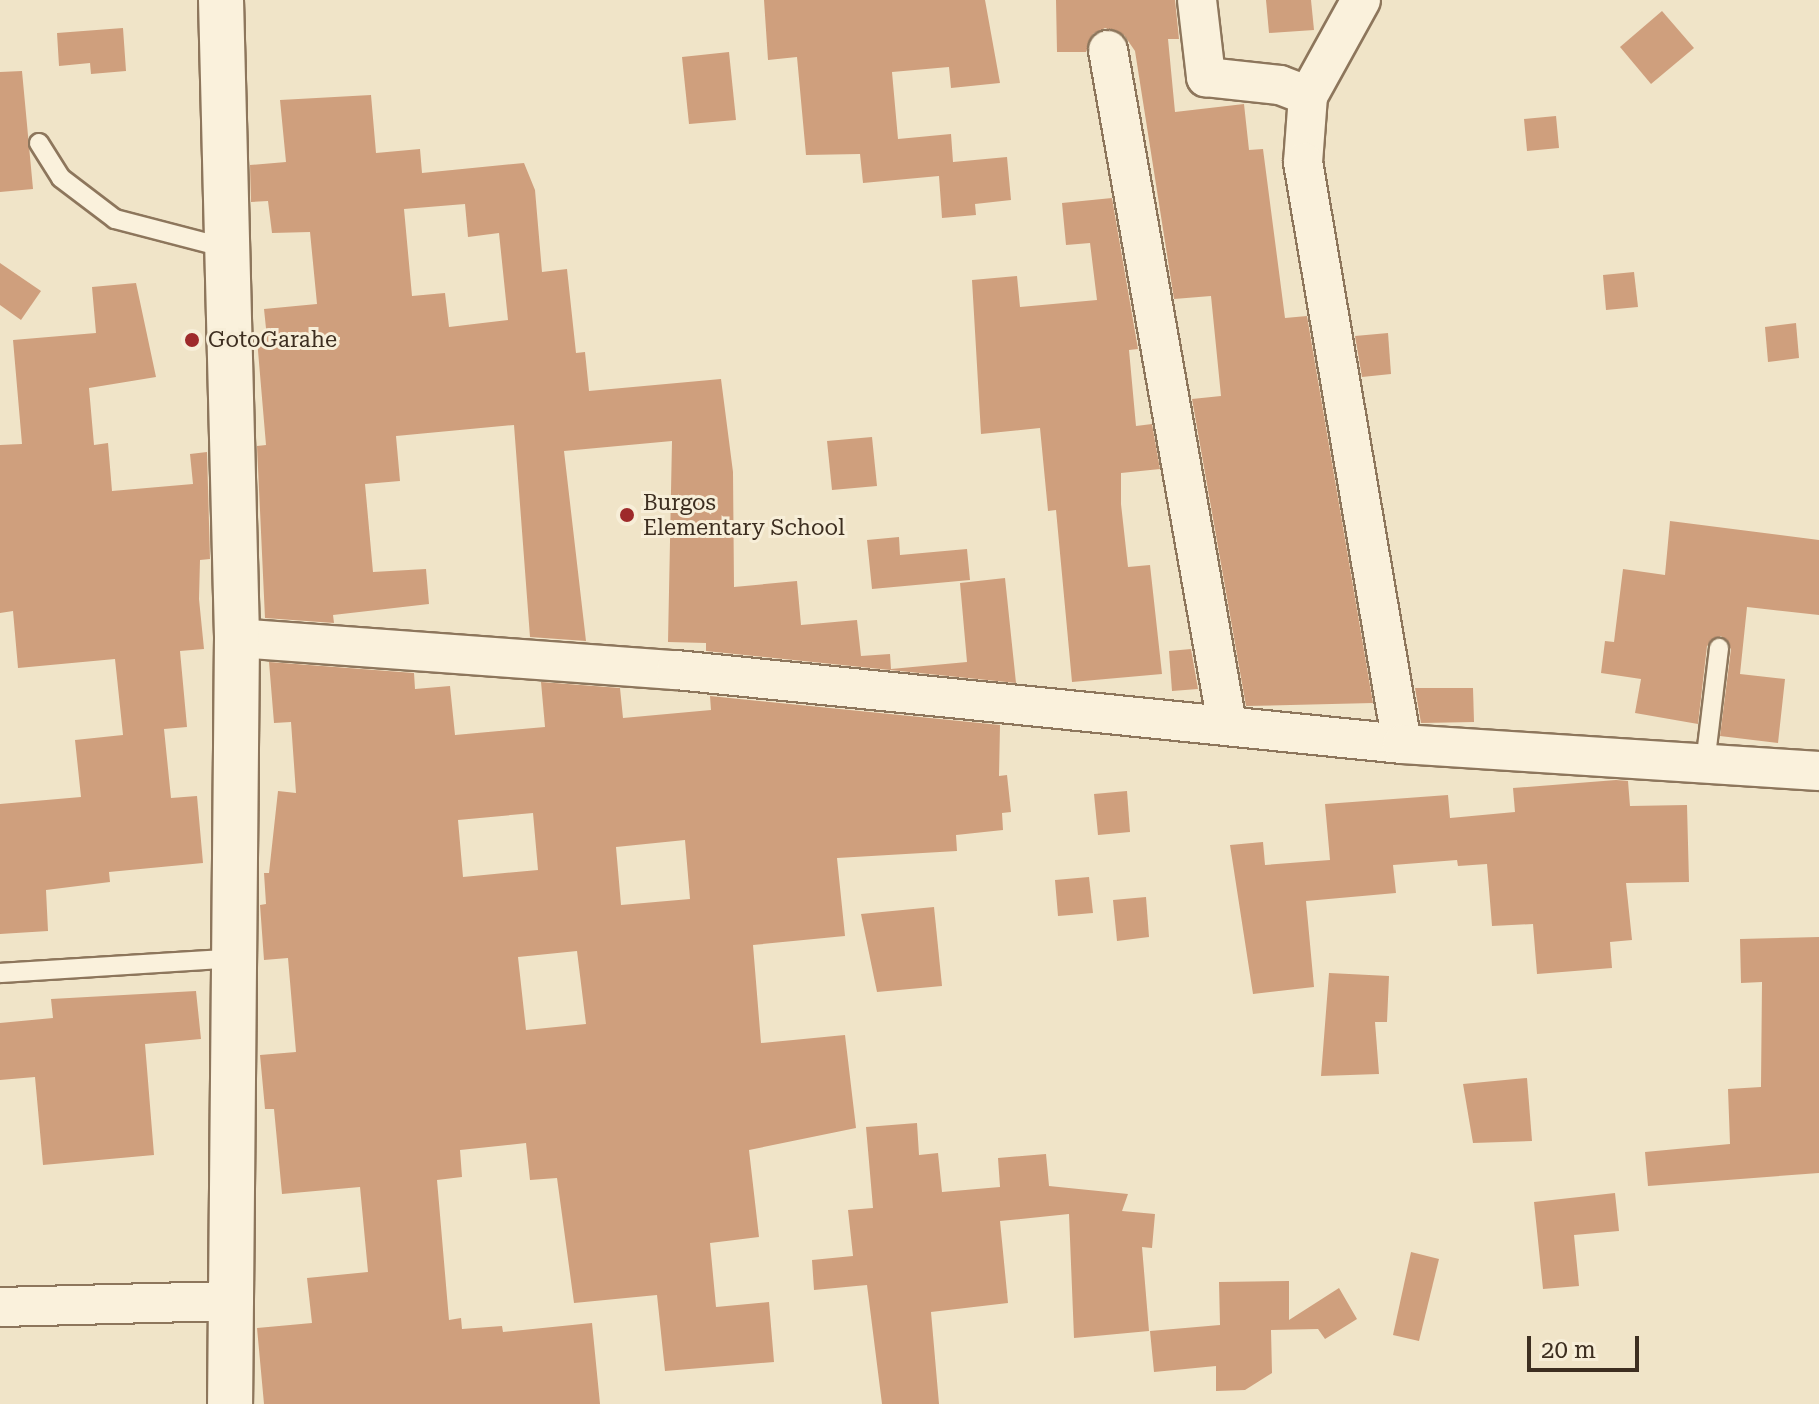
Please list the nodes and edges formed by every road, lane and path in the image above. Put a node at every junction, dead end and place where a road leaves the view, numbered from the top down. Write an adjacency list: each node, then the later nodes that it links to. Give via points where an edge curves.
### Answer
1 (221, 0): 7 (street)
2 (1197, 0): 5 (street, via 1206,77 1280,85)
3 (1361, 0): 5 (street)
4 (1108, 50): 10 (street)
5 (1308, 96): 11 (street, via 1303,162)
6 (39, 143): 7 (lane, via 61,178 115,219)
7 (226, 248): 8 (street)
8 (237, 638): 10 (street, via 676,670); 14 (street)
9 (1719, 648): 12 (lane)
10 (1227, 724): 11 (street)
11 (1402, 744): 12 (street)
12 (1705, 764): 13 (street)
13 (1819, 771)
14 (239, 958): 15 (lane); 16 (street)
15 (0, 973)
16 (234, 1301): 17 (street); 18 (street)
17 (0, 1307)
18 (230, 1404)

